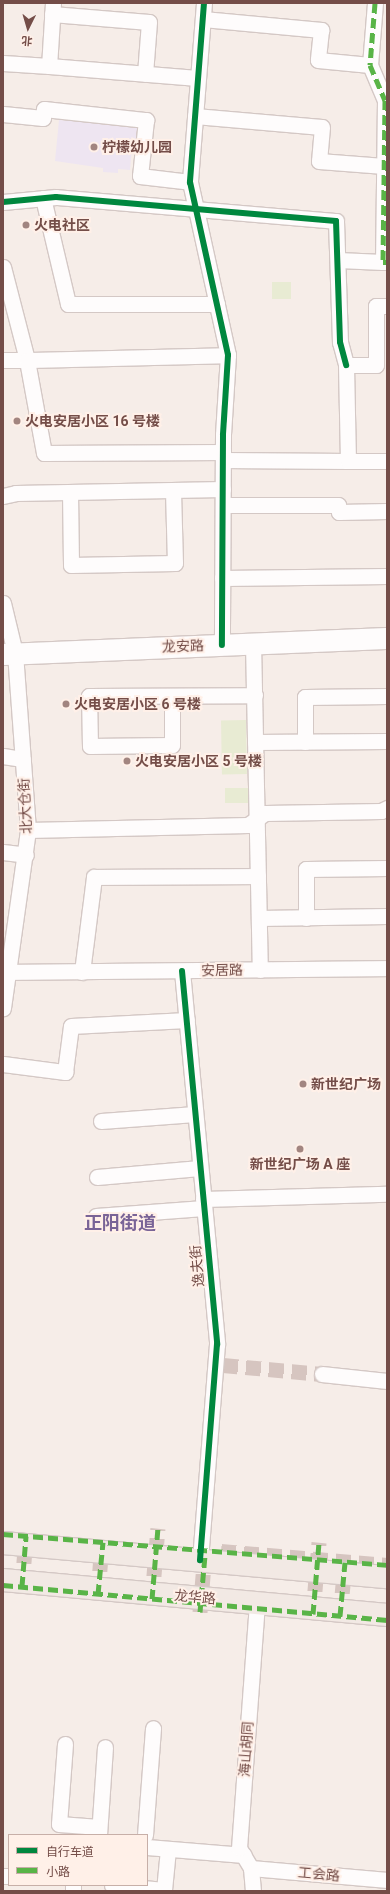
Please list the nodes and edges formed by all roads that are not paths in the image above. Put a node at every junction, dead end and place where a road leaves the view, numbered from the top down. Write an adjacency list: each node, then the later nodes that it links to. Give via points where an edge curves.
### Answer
1 (204, 3): 4 (street)
2 (375, 3): 5 (street)
3 (53, 8): 7 (street); 8 (street, via 149,22)
4 (202, 19): 5 (street, via 321,30 318,60); 9 (street)
5 (370, 65): 12 (street, via 385,100)
6 (3, 66): 7 (street)
7 (49, 66): 8 (street)
8 (145, 74): 9 (street)
9 (198, 78): 11 (street)
10 (3, 114): 13 (street, via 43,118 44,109 146,120 140,176)
11 (195, 116): 12 (street, via 322,127 319,161); 13 (street)
12 (384, 166): 18 (street)
13 (190, 182): 16 (street)
14 (43, 198): 15 (street); 16 (street); 20 (street, via 68,304)
15 (3, 202)
16 (196, 208): 17 (street, via 336,221); 20 (street)
17 (338, 260): 18 (street); 25 (street, via 340,342)
18 (385, 262)
19 (3, 267): 24 (street)
20 (217, 304): 22 (street)
21 (387, 306): 25 (street, via 376,306 376,365)
22 (228, 355): 24 (street); 26 (street)
23 (3, 360): 24 (street)
24 (27, 360): 26 (street, via 44,453)
25 (346, 365): 27 (street)
26 (223, 456): 27 (street); 29 (street)
27 (348, 461): 28 (street)
28 (387, 461)
29 (223, 489): 30 (street); 33 (street)
30 (173, 490): 31 (street); 31 (street, via 175,563 71,565)
31 (70, 492): 32 (street)
32 (3, 496)
33 (223, 505): 34 (street, via 338,505 339,512); 36 (street)
34 (387, 511)
35 (387, 576): 36 (street)
36 (222, 578): 41 (street)
37 (3, 603): 42 (street, 北大仓街)
38 (387, 638): 39 (street, 龙安路); 40 (street)
39 (254, 643): 41 (street, 龙安路); 43 (street)
40 (387, 643)
41 (222, 645): 42 (street, 龙安路)
42 (9, 653): 50 (street, 北大仓街)
43 (254, 695): 44 (street); 47 (street)
44 (172, 696): 44 (street, via 89,696 90,746 172,745)
45 (387, 696): 48 (street, via 305,697)
46 (387, 741): 48 (street)
47 (256, 742): 48 (street); 52 (street)
48 (306, 742)
49 (3, 756): 50 (street)
50 (23, 759): 53 (street, 北大仓街)
51 (387, 808): 52 (street, via 381,811 266,813)
52 (257, 819): 53 (street, via 248,825); 57 (street)
53 (28, 830): 55 (street, 北大仓街)
54 (3, 852): 55 (street)
55 (26, 855): 61 (street, 北大仓街)
56 (387, 868): 60 (street, via 306,869)
57 (258, 876): 59 (street); 66 (street, via 94,877)
58 (387, 916): 60 (street)
59 (259, 918): 60 (street); 63 (street)
60 (306, 918)
61 (8, 942): 65 (street, 北大仓街)
62 (387, 968): 63 (street, 安居路)
63 (260, 970): 64 (street, 安居路)
64 (182, 971): 66 (street, 安居路); 68 (street, 逸夫街)
65 (8, 972): 66 (street, 安居路); 67 (street, 北大仓街)
66 (82, 972)
67 (3, 1008)
68 (187, 1020): 69 (street, via 71,1026 65,1072); 70 (street, 逸夫街)
69 (3, 1064)
70 (195, 1114): 71 (street); 72 (street, 逸夫街)
71 (101, 1121)
72 (200, 1168): 73 (street); 75 (street, 逸夫街)
73 (97, 1177)
74 (387, 1194): 75 (street)
75 (204, 1203): 76 (street); 80 (street, 逸夫街, via 219,1364)
76 (96, 1216)
77 (322, 1374): 78 (street)
78 (387, 1381)
79 (3, 1543): 80 (main road)
80 (200, 1560): 81 (main road)
81 (387, 1577)
82 (3, 1580): 83 (main road, 龙华路)
83 (257, 1603): 84 (main road, 龙华路); 92 (street, 海山胡同, via 239,1848)
84 (387, 1615)
85 (153, 1728): 89 (street)
86 (65, 1744): 88 (street, via 59,1824)
87 (105, 1747): 88 (street)
88 (99, 1831)
89 (144, 1834)
90 (148, 1848): 91 (street, 工会路)
91 (168, 1849): 92 (street, 工会路); 94 (street, via 164,1890)
92 (248, 1862): 93 (street, 工会路); 95 (street, 海山胡同)
93 (387, 1880)
94 (122, 1886)
95 (253, 1891)

